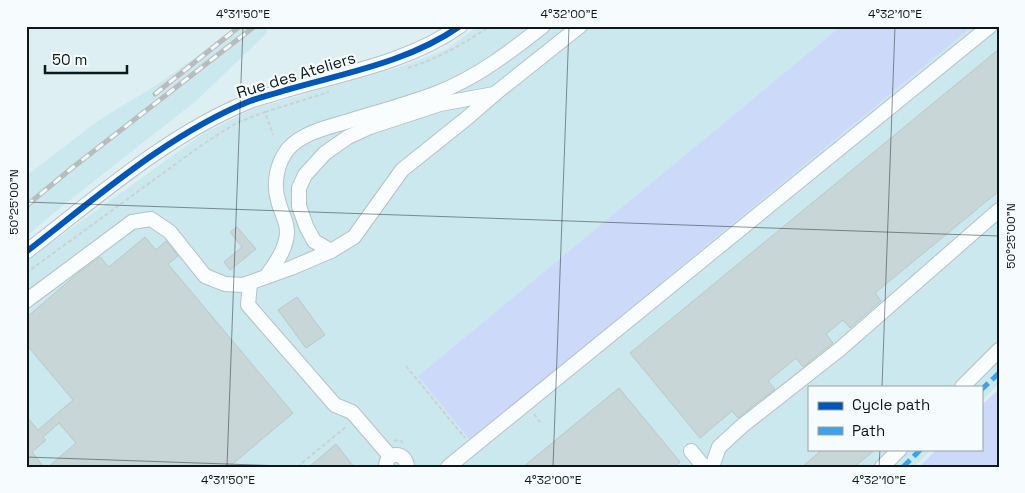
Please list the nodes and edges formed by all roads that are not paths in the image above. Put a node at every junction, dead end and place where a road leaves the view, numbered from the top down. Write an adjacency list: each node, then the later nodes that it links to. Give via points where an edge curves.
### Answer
1 (460, 26): 8 (street, Rue des Ateliers, via 414,51 374,66 252,100 214,117 182,135 110,186)
2 (543, 26): 9 (street, via 505,56 463,81 437,93 310,134 288,149 275,180 277,199 287,225 286,239 281,254)
3 (580, 26): 5 (street)
4 (990, 26): 18 (street)
5 (494, 94): 7 (street, via 402,170 354,237); 7 (street, via 440,104 370,127 325,153 305,175 299,188 300,206 314,241)
6 (999, 210): 20 (street, via 840,350 742,426 719,447)
7 (331, 251): 9 (street)
8 (26, 252)
9 (266, 276): 10 (street)
10 (250, 283): 11 (street, via 225,284 205,276 170,232 151,218 132,222); 16 (street, via 248,306 335,405 352,412)
11 (26, 301)
12 (999, 350): 13 (street)
13 (963, 386)
14 (899, 450): 21 (street)
15 (691, 451): 19 (street)
16 (388, 461): 17 (street, via 397,454 403,457)
17 (407, 467)
18 (448, 467)
19 (704, 467)
20 (712, 467)
21 (882, 467)

